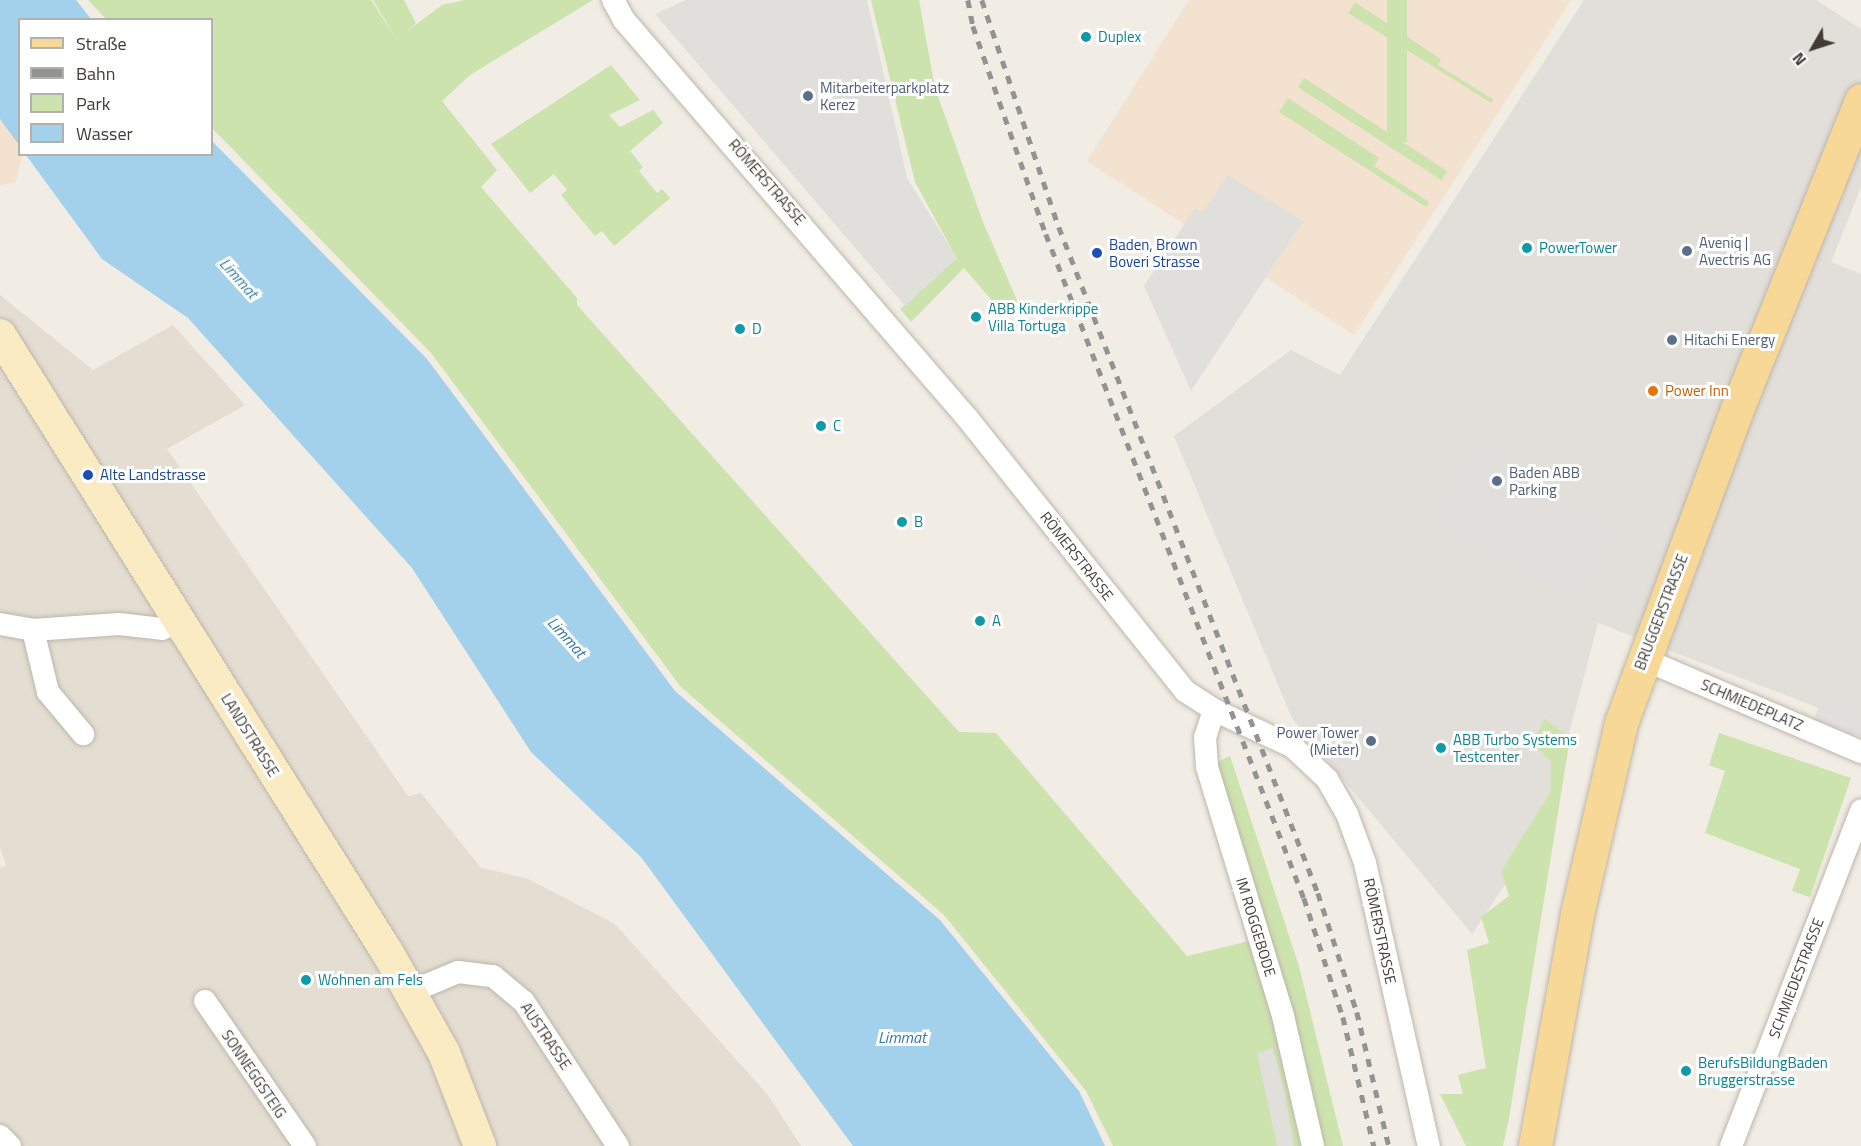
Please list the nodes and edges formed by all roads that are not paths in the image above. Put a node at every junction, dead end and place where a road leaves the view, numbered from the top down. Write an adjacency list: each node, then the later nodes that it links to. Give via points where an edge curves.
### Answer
1 (613, 0): 9 (street, RÖMERSTRASSE, via 624,20 968,419 1176,681 1192,697)
2 (1861, 100): 8 (main road, BRUGGERSTRASSE)
3 (0, 334): 4 (main road, LANDSTRASSE)
4 (8, 368): 5 (main road, LANDSTRASSE)
5 (180, 621): 7 (street, via 162,629 119,624); 13 (main road, LANDSTRASSE)
6 (0, 624): 7 (street)
7 (33, 630): 10 (street, via 48,692)
8 (1642, 660): 11 (street, SCHMIEDEPLATZ); 22 (main road, BRUGGERSTRASSE, via 1604,790 1576,914)
9 (1214, 710): 20 (street, IM ROGGEBODE, via 1205,737 1207,767 1283,1016); 21 (street, RÖMERSTRASSE, via 1305,756 1327,779 1347,814 1365,863)
10 (83, 734)
11 (1861, 752)
12 (1861, 810): 23 (street, SCHMIEDESTRASSE)
13 (410, 992): 18 (main road, LANDSTRASSE, via 444,1053); 19 (street, AUSTRASSE, via 458,972 493,976 524,1002)
14 (205, 1001): 17 (street, SONNEGGSTEIG)
15 (0, 1136): 16 (street)
16 (10, 1146)
17 (305, 1146)
18 (480, 1146)
19 (618, 1146)
20 (1313, 1146)
21 (1430, 1146)
22 (1534, 1146)
23 (1731, 1146)

